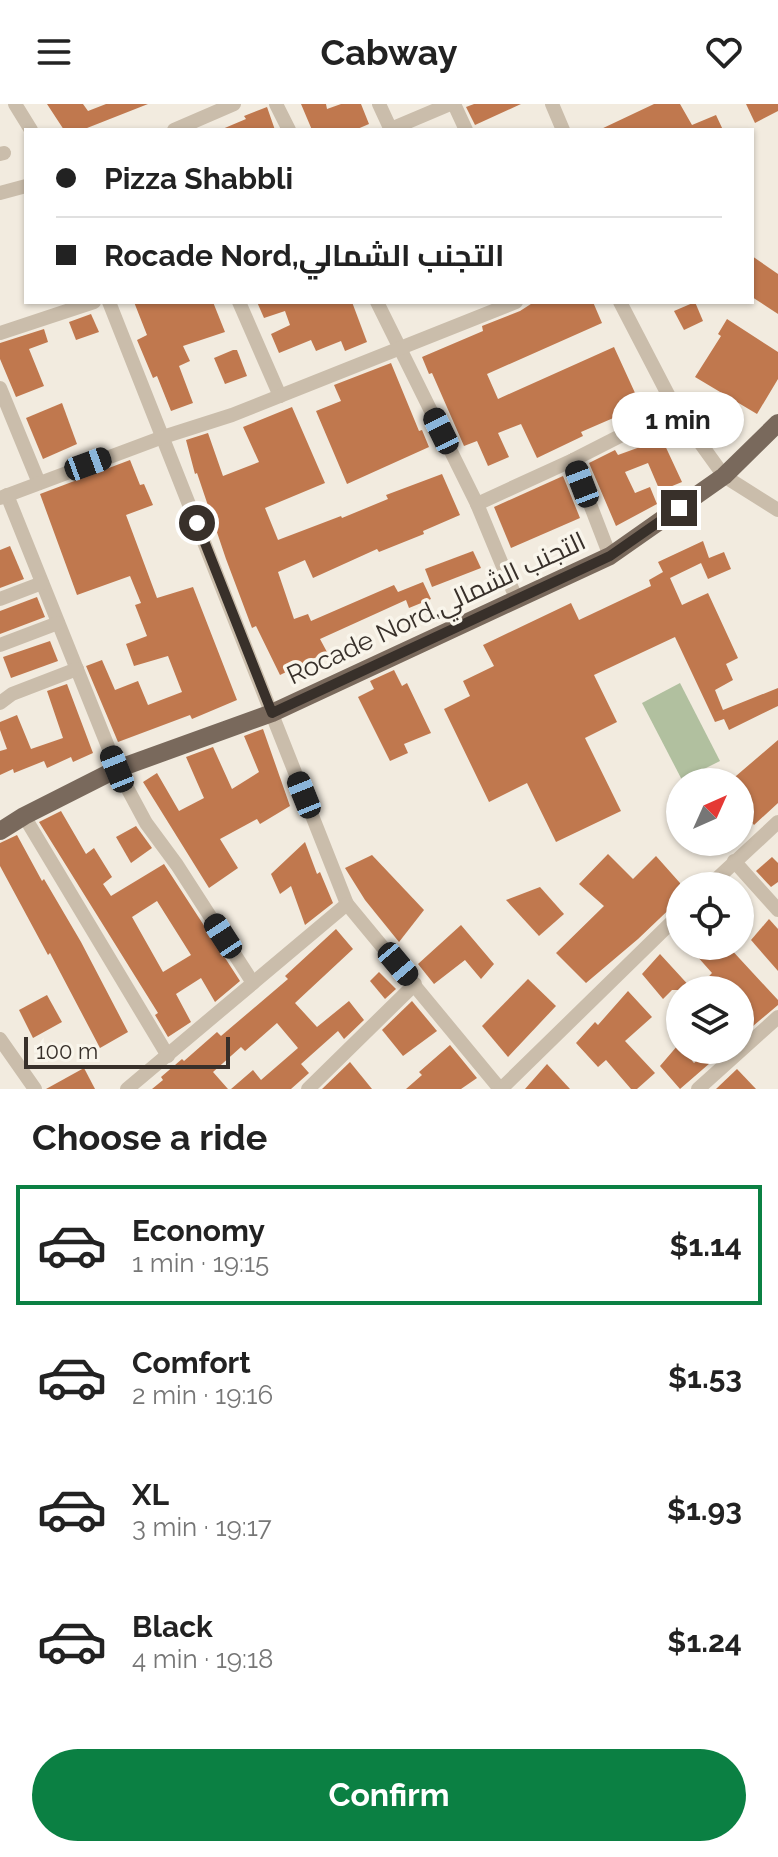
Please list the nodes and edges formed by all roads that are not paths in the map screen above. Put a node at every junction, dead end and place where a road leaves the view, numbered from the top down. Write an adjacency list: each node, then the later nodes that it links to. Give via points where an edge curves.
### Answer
1 (15, 104): 7 (street)
2 (234, 104): 8 (street)
3 (276, 104): 9 (street)
4 (379, 104): 10 (street)
5 (452, 104): 11 (street); 12 (street)
6 (552, 104): 13 (street)
7 (30, 128)
8 (179, 128)
9 (288, 128)
10 (390, 128)
11 (396, 128)
12 (465, 128)
13 (562, 128)
14 (24, 187): 15 (street)
15 (0, 193)
16 (88, 304): 22 (street)
17 (110, 304): 28 (street)
18 (240, 304): 25 (street)
19 (378, 304): 23 (street)
20 (511, 304): 23 (street)
21 (621, 304): 26 (street)
22 (0, 333)
23 (401, 349): 25 (street); 33 (street)
24 (0, 388): 31 (street)
25 (280, 396): 28 (street)
26 (675, 408): 29 (street); 30 (street)
27 (778, 423): 30 (main road, Rocade Nord,التجنب الشمالي)
28 (163, 437): 31 (street); 43 (street)
29 (573, 460): 33 (street); 35 (street)
30 (724, 476): 34 (street); 35 (main road, Rocade Nord,التجنب الشمالي)
31 (39, 483): 32 (street)
32 (4, 496): 36 (street)
33 (477, 504): 37 (street)
34 (778, 510)
35 (610, 556): 37 (main road, Rocade Nord,التجنب الشمالي)
36 (42, 583): 38 (street); 39 (street)
37 (516, 598): 43 (main road, Rocade Nord,التجنب الشمالي)
38 (0, 599)
39 (58, 623): 40 (street); 41 (street)
40 (0, 645)
41 (77, 669): 42 (street); 44 (street)
42 (0, 703)
43 (272, 713): 44 (main road, Rocade Nord,التجنب الشمالي); 50 (street)
44 (117, 769): 45 (main road, Rocade Nord,التجنب الشمالي); 53 (street, via 146,823)
45 (24, 816): 47 (main road, Rocade Nord,التجنب الشمالي); 57 (street)
46 (778, 822): 48 (street)
47 (0, 831)
48 (734, 861): 49 (street); 51 (street)
49 (723, 872)
50 (347, 904): 53 (street); 54 (street)
51 (778, 910)
52 (666, 928): 61 (street)
53 (253, 983): 57 (street)
54 (415, 984): 60 (street); 61 (street)
55 (778, 1017): 62 (street)
56 (0, 1039): 58 (street)
57 (168, 1056): 59 (street)
58 (35, 1089)
59 (127, 1089)
60 (308, 1089)
61 (501, 1089)
62 (698, 1089)

